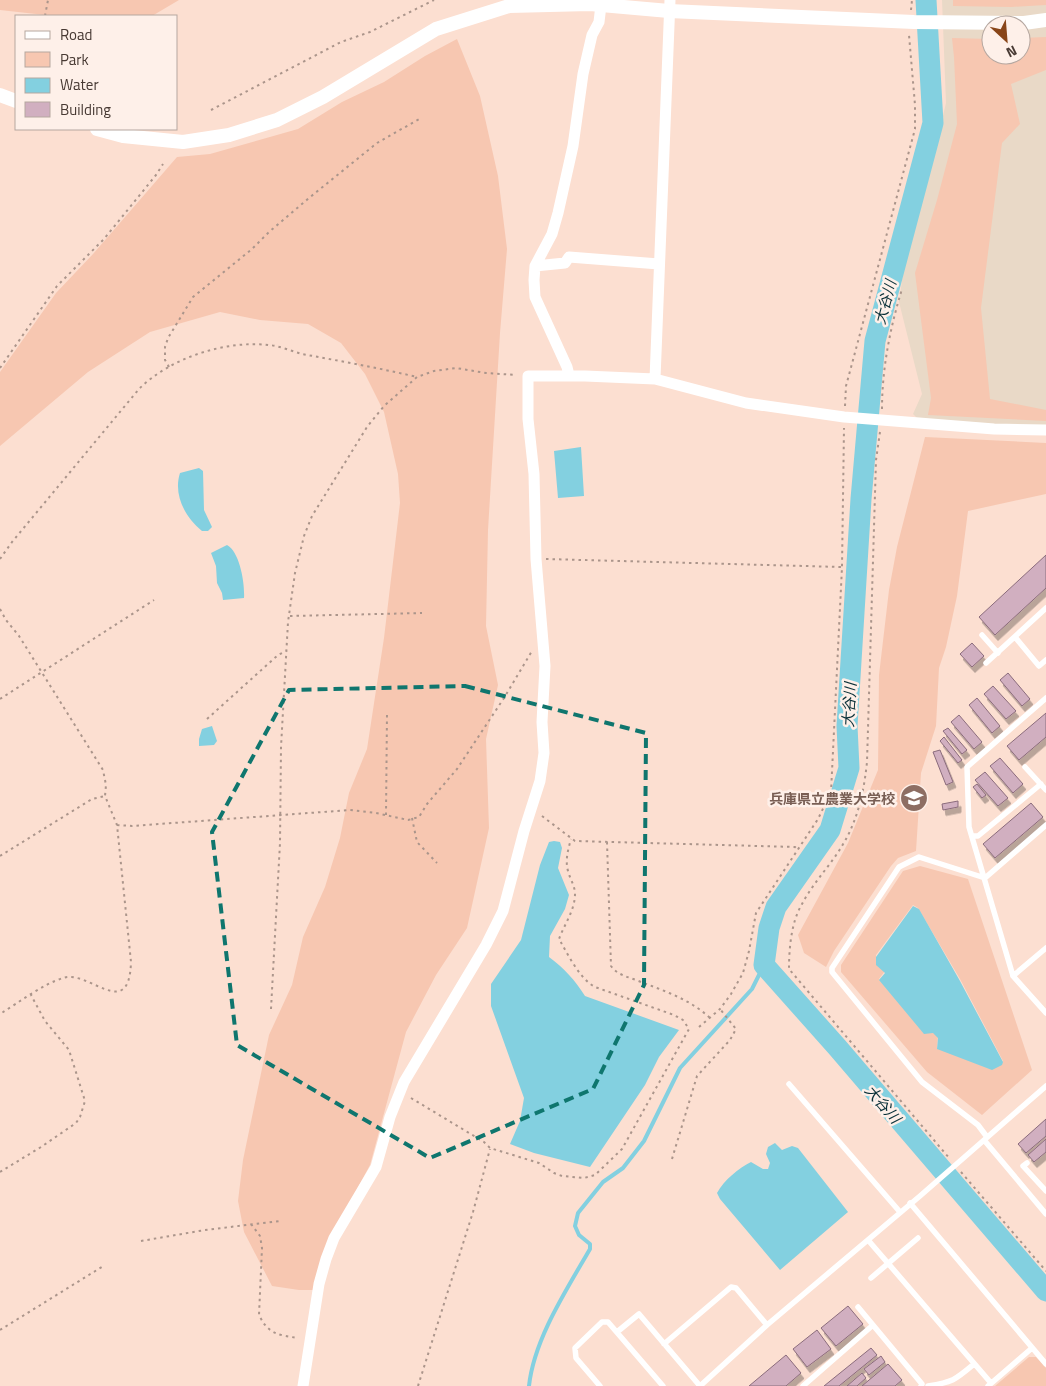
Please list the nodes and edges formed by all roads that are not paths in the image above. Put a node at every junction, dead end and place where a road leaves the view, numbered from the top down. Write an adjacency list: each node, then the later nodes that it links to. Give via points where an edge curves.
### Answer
1 (601, 5): 2 (street); 6 (street, via 509,6 436,29 277,120 229,135 183,142 122,136); 8 (street, via 600,22 592,35 583,74 573,146 558,213 552,234)
2 (669, 6): 3 (street, via 912,22 1024,23); 7 (street)
3 (1046, 20)
4 (0, 95): 5 (street)
5 (15, 101)
6 (101, 130)
7 (659, 264): 8 (street, via 569,257 565,263); 10 (street)
8 (536, 266): 9 (street, via 535,297)
9 (569, 375): 10 (street); 49 (street, via 528,376 536,559 545,666 544,752 540,781 503,911 404,1082 376,1167 334,1238 320,1284)
10 (655, 379): 11 (street, via 746,403 846,417)
11 (1046, 430)
12 (1046, 608): 14 (lane)
13 (982, 634): 15 (lane)
14 (1014, 637): 15 (lane); 16 (lane, via 1039,666)
15 (998, 653): 17 (lane)
16 (1046, 660)
17 (986, 663)
18 (1046, 698): 23 (lane, via 967,767)
19 (1026, 767): 20 (lane)
20 (1041, 784): 21 (lane); 23 (lane, via 978,836)
21 (1046, 790)
22 (1046, 825): 24 (lane)
23 (972, 836): 24 (lane)
24 (985, 878): 26 (lane); 30 (lane, via 919,857 899,867 832,972 922,1082 978,1125)
25 (1046, 948): 26 (lane)
26 (1013, 976): 27 (lane)
27 (1046, 1013)
28 (789, 1084): 34 (lane)
29 (1046, 1086): 30 (lane)
30 (986, 1139): 33 (lane); 35 (lane)
31 (1027, 1163): 32 (lane, via 1023,1166)
32 (1046, 1191)
33 (910, 1204): 34 (lane); 45 (lane)
34 (900, 1212): 37 (lane)
35 (1046, 1214)
36 (918, 1238): 38 (lane)
37 (868, 1240): 38 (lane); 41 (lane)
38 (888, 1263): 39 (lane); 46 (lane)
39 (871, 1278)
40 (858, 1307): 42 (lane)
41 (767, 1325): 44 (lane, via 736,1288 731,1287); 52 (lane)
42 (873, 1325): 53 (lane); 54 (lane)
43 (617, 1332): 44 (lane, via 639,1314); 50 (lane, via 608,1322 602,1322 575,1348 576,1358); 51 (lane)
44 (664, 1344): 52 (lane)
45 (1032, 1348): 47 (lane); 48 (lane)
46 (974, 1364): 48 (lane); 55 (lane, via 956,1380)
47 (1046, 1364)
48 (989, 1385)
49 (303, 1386)
50 (600, 1386)
51 (663, 1386)
52 (700, 1386)
53 (803, 1386)
54 (922, 1386)
55 (928, 1386)

